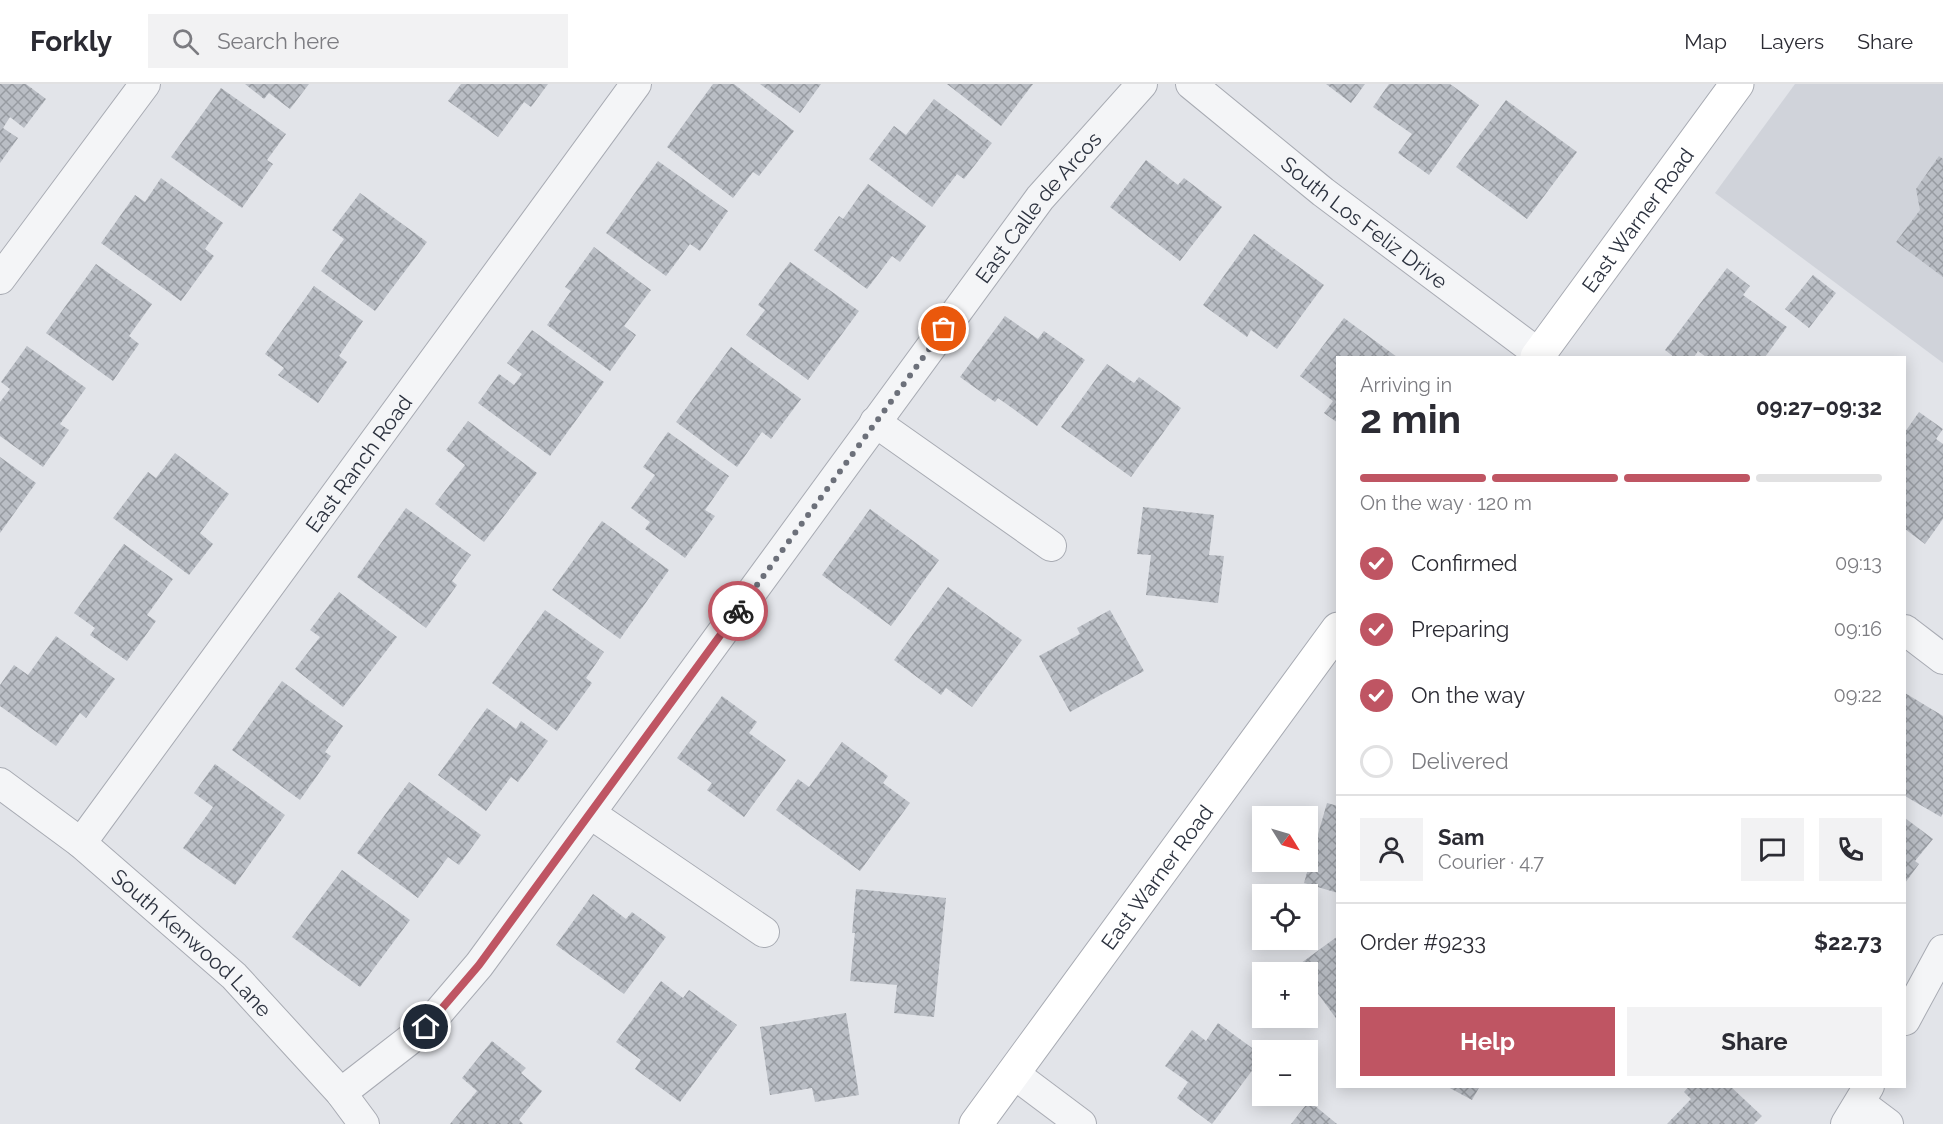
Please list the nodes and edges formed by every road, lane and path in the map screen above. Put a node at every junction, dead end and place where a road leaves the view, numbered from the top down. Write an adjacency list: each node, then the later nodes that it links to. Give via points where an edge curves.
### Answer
1 (145, 84): 6 (street)
2 (636, 84): 15 (street, East Ranch Road)
3 (1142, 84): 8 (street, East Calle de Arcos, via 1040,198)
4 (1191, 84): 7 (street, South Los Feliz Drive, via 1323,192)
5 (1737, 84): 7 (main road, East Warner Road)
6 (0, 279)
7 (1540, 356)
8 (875, 422): 9 (street); 14 (street, East Calle de Arcos)
9 (1051, 546)
10 (1906, 631): 12 (street)
11 (1336, 632): 19 (main road, East Warner Road)
12 (1943, 659)
13 (0, 783): 15 (street, South Kenwood Lane)
14 (591, 814): 16 (street); 20 (street, East Calle de Arcos, via 479,965 426,1027)
15 (81, 843): 20 (street, South Kenwood Lane, via 234,976)
16 (764, 933)
17 (1943, 950): 18 (street)
18 (1906, 1018)
19 (1013, 1073): 23 (main road, East Warner Road); 24 (street)
20 (341, 1093): 22 (street, South Kenwood Lane)
21 (1858, 1104): 25 (street)
22 (364, 1124)
23 (976, 1124)
24 (1081, 1124)
25 (1888, 1124)

